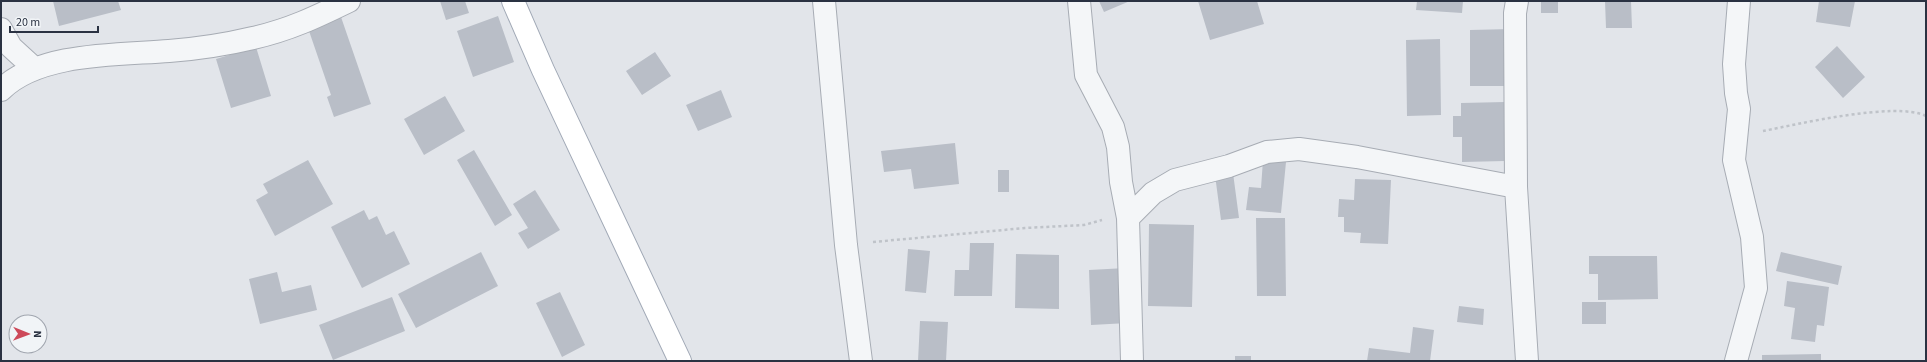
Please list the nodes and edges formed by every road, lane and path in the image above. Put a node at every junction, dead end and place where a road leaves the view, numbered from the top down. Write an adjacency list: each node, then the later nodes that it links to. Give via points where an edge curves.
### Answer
1 (349, 1): 8 (street, via 304,23 252,38 171,51 90,56)
2 (513, 1): 15 (main road)
3 (824, 1): 14 (street)
4 (1079, 1): 13 (street, via 1086,75 1113,127)
5 (1517, 1): 12 (street)
6 (1739, 1): 11 (street, via 1734,64 1739,109)
7 (6, 38): 8 (street); 9 (street)
8 (34, 68): 9 (street)
9 (2, 89)
10 (1926, 116): 11 (path, via 1919,112 1875,111)
11 (1736, 136): 19 (street, via 1734,160 1752,237 1756,288)
12 (1516, 187): 13 (street, via 1299,149 1267,152 1229,166 1175,180 1153,193); 18 (street)
13 (1127, 216): 14 (path, via 1084,225); 17 (street)
14 (846, 245): 16 (street)
15 (680, 361)
16 (861, 361)
17 (1132, 361)
18 (1527, 361)
19 (1736, 361)

